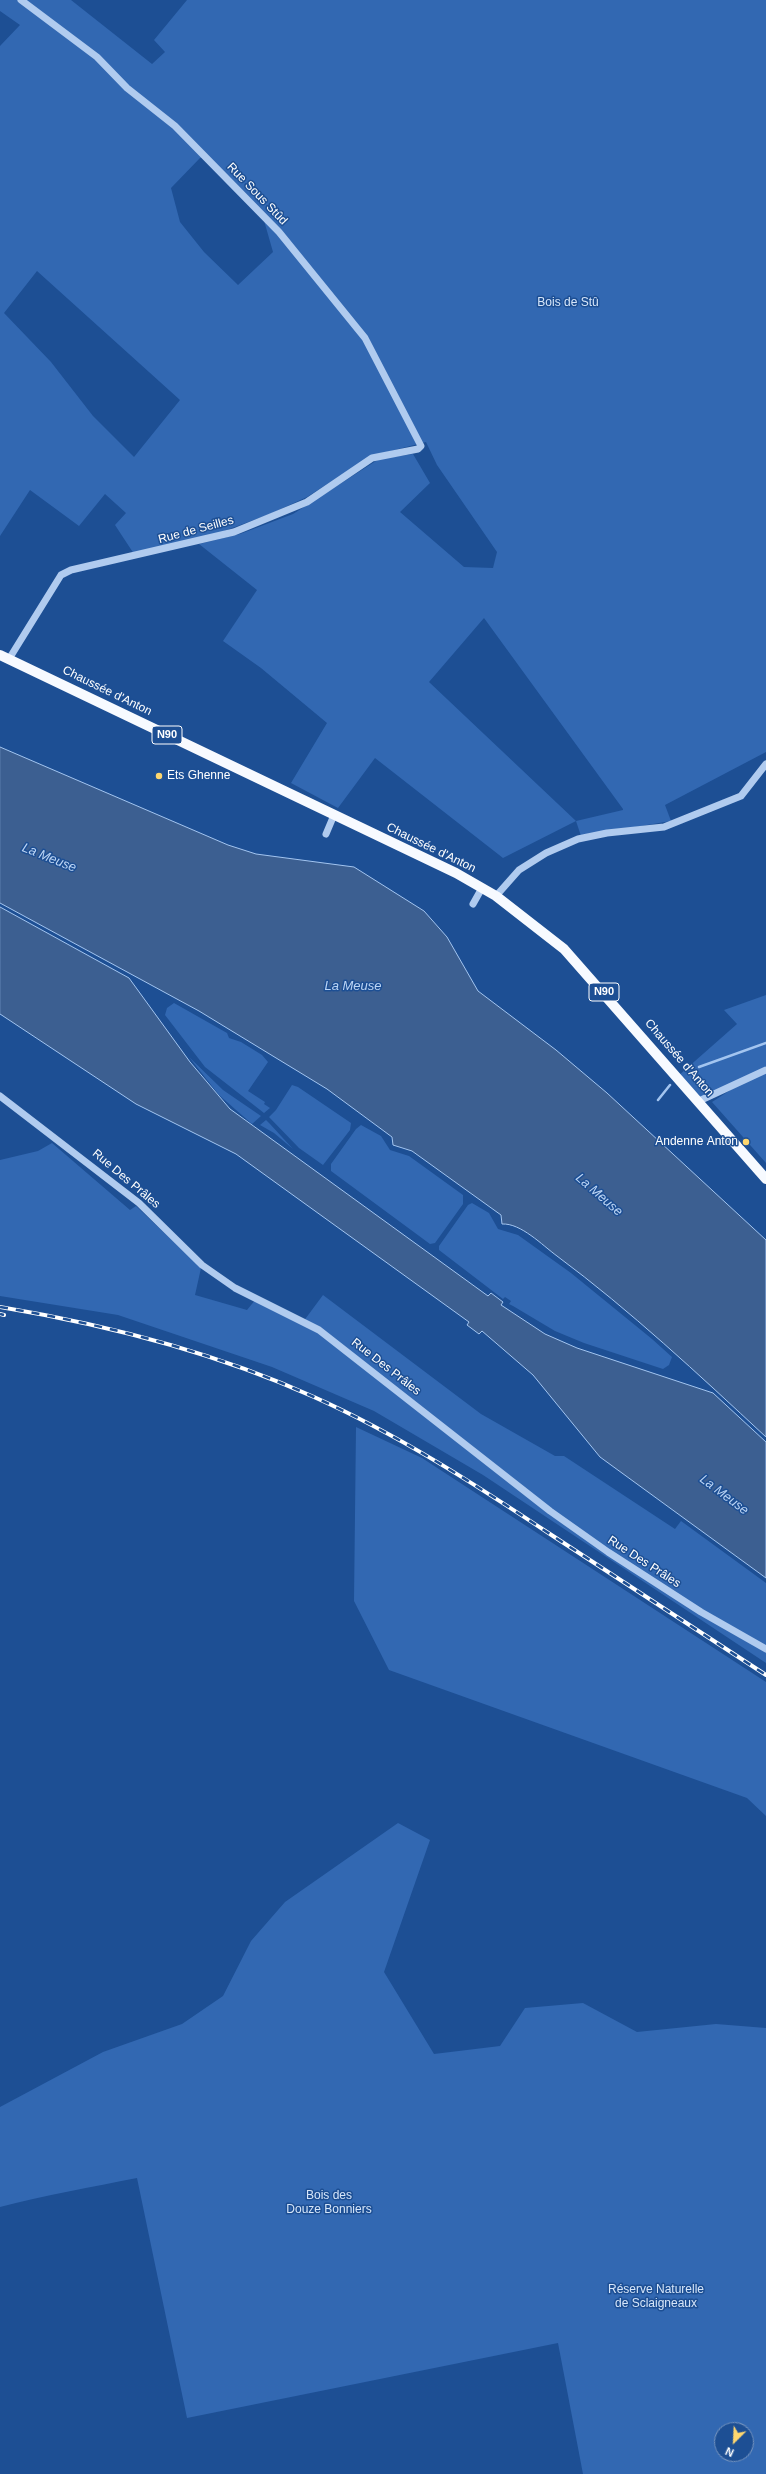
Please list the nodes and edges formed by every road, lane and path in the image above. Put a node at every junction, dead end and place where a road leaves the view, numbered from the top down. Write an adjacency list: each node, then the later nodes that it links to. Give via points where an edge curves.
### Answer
1 (21, 0): 2 (street, Rue Sous Stûd, via 97,57 126,88 175,126 279,232 365,338 418,437 421,446)
2 (418, 449): 3 (street, Rue de Seilles, via 372,458 307,502 234,532 71,570 61,575)
3 (5, 657): 5 (main road, Chaussée d'Anton / N90)
4 (766, 764): 8 (street, via 741,796 664,826 578,839 546,853 519,870)
5 (334, 815): 6 (street); 7 (main road, Chaussée d'Anton / N90)
6 (326, 834)
7 (482, 888): 8 (main road, Chaussée d'Anton / N90); 9 (street)
8 (496, 896): 12 (main road, Chaussée d'Anton / N90, via 564,949)
9 (473, 904)
10 (766, 1070): 12 (street)
11 (0, 1096): 14 (street, Rue Des Prâles, via 139,1203 202,1264 235,1288 319,1330 589,1538 701,1612)
12 (699, 1101): 13 (main road, Chaussée d'Anton / N90)
13 (766, 1179)
14 (766, 1649)

